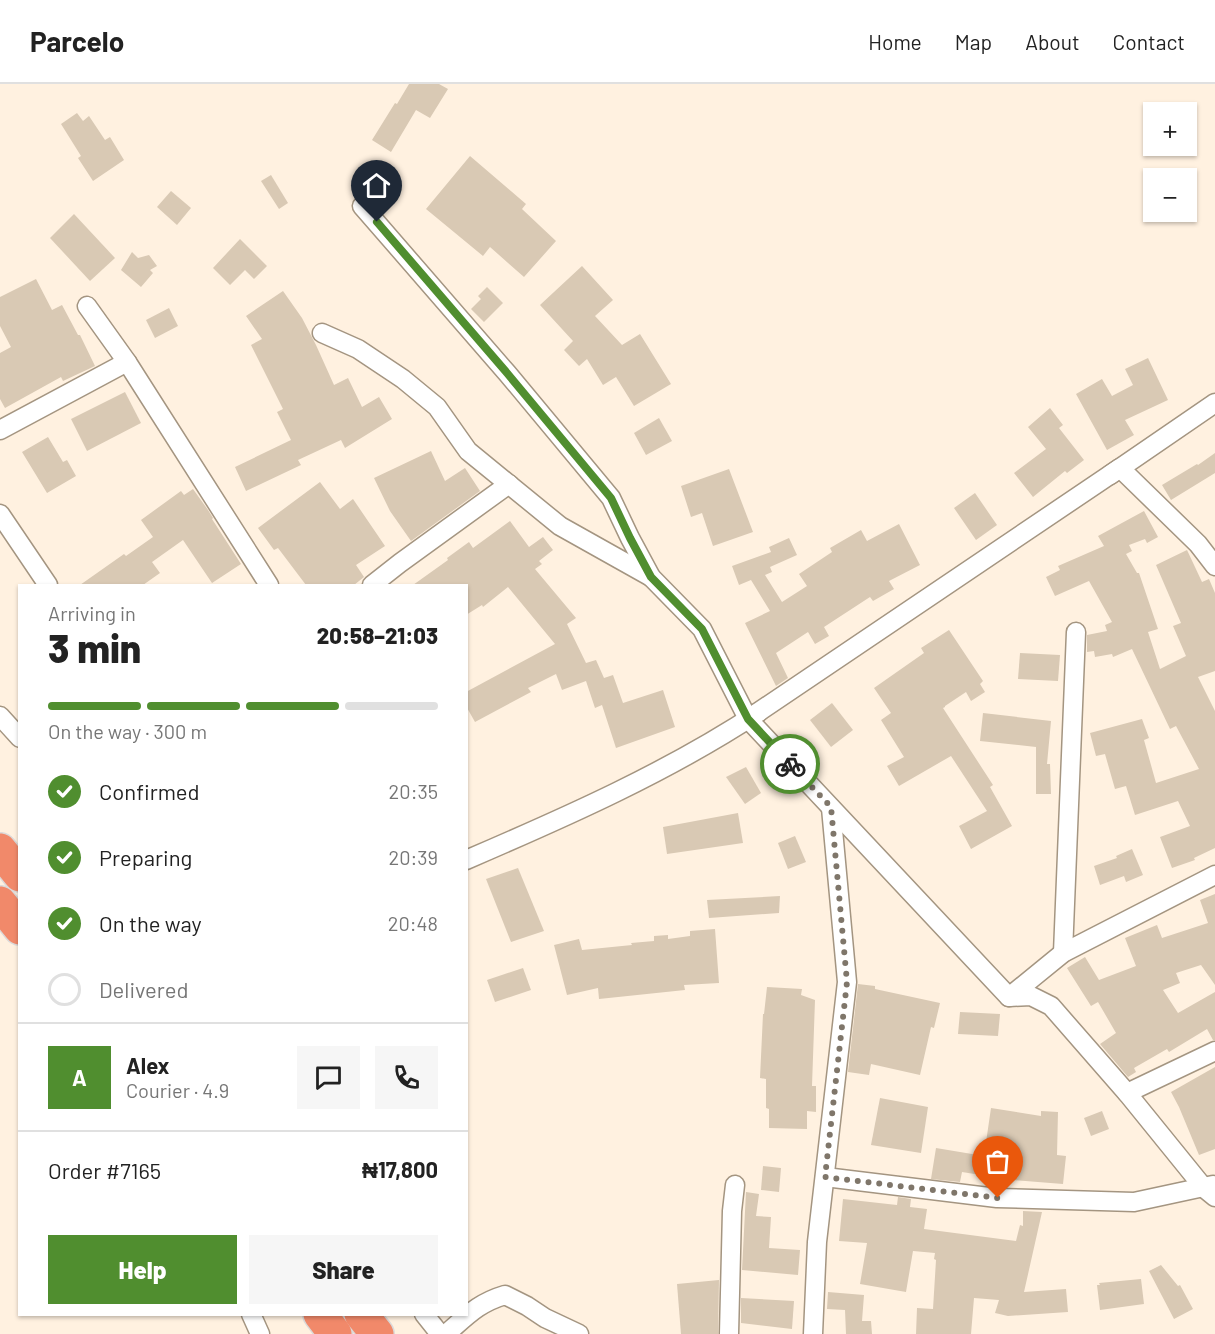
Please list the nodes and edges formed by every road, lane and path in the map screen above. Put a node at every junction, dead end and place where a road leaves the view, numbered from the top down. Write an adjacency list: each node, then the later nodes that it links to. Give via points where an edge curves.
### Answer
1 (362, 206): 11 (street, via 611,498)
2 (87, 306): 4 (street)
3 (322, 333): 8 (street, via 358,349 403,379 437,407 468,451)
4 (127, 362): 6 (street); 13 (street)
5 (1215, 403): 7 (street)
6 (0, 430)
7 (1120, 468): 10 (street, via 1198,544); 17 (street)
8 (509, 484): 11 (street, via 560,526); 14 (street)
9 (0, 514): 12 (street)
10 (1215, 566)
11 (651, 577): 17 (street, via 702,629)
12 (47, 584)
13 (268, 584)
14 (373, 584)
15 (1076, 632): 27 (street)
16 (0, 716): 18 (street)
17 (748, 719): 19 (street); 21 (street); 22 (street, via 649,776)
18 (18, 736)
19 (831, 807): 28 (street); 31 (street, via 847,982)
20 (0, 850): 23 (highway)
21 (468, 852)
22 (468, 859)
23 (18, 872)
24 (1215, 875): 27 (street)
25 (0, 903): 26 (highway)
26 (18, 926)
27 (1063, 953): 28 (street)
28 (1009, 997): 30 (street, via 1031,996 1050,1006)
29 (1215, 1051): 30 (street)
30 (1127, 1093): 33 (street)
31 (825, 1177): 33 (street, via 998,1198 1134,1202); 47 (street)
32 (735, 1185): 46 (street)
33 (1211, 1190)
34 (468, 1315): 45 (street, via 505,1295)
35 (252, 1316): 40 (street)
36 (322, 1316): 41 (highway)
37 (364, 1316): 42 (highway)
38 (426, 1316): 43 (street)
39 (467, 1316): 44 (street)
40 (260, 1334)
41 (335, 1334)
42 (377, 1334)
43 (441, 1334)
44 (446, 1334)
45 (579, 1334)
46 (729, 1334)
47 (813, 1334)

